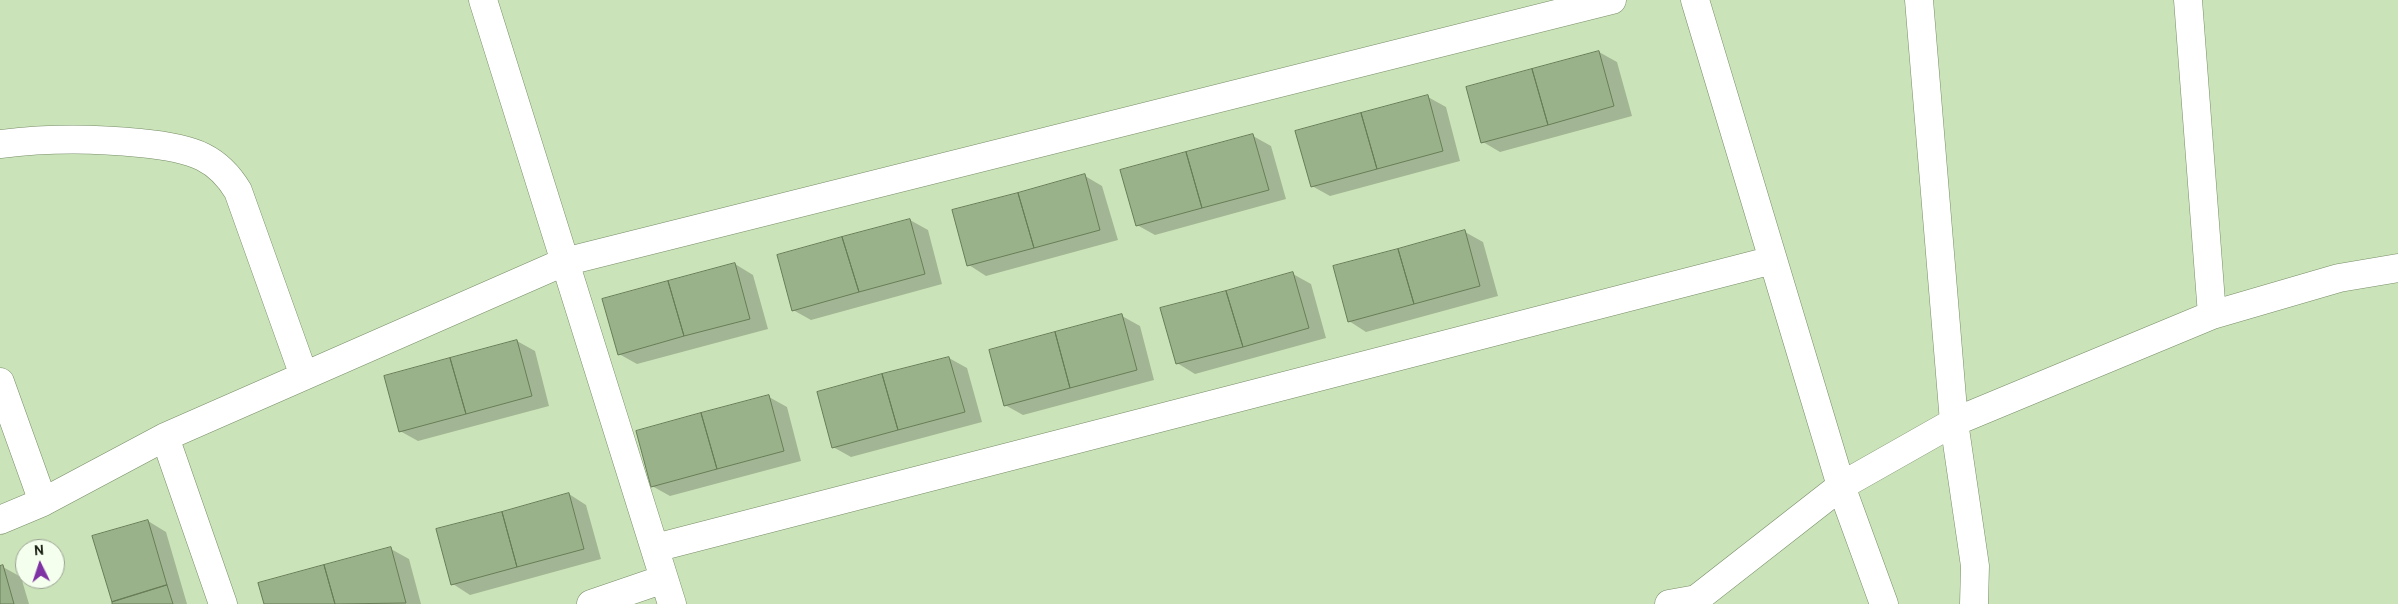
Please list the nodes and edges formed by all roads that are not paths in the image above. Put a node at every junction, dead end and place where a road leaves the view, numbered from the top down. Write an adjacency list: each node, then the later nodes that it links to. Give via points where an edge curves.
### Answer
1 (483, 0): 8 (street)
2 (1612, 0): 8 (street)
3 (1695, 0): 7 (street)
4 (1919, 0): 13 (street)
5 (2188, 0): 10 (street)
6 (0, 144): 11 (street, via 96,139 165,146 203,157 229,175 238,191)
7 (1773, 260): 15 (street); 18 (street)
8 (564, 262): 11 (street); 18 (street)
9 (2398, 268): 10 (street, via 2339,278)
10 (2212, 315): 13 (street)
11 (304, 376): 14 (street)
12 (0, 382): 16 (street)
13 (1954, 422): 15 (street); 25 (street, via 1974,566)
14 (165, 437): 16 (street); 21 (street)
15 (1841, 486): 20 (street); 24 (street)
16 (43, 502): 17 (street)
17 (0, 520)
18 (655, 548): 19 (street)
19 (668, 591): 22 (street)
20 (1694, 601): 23 (street)
21 (223, 604)
22 (591, 604)
23 (1669, 604)
24 (1884, 604)
25 (1974, 604)

